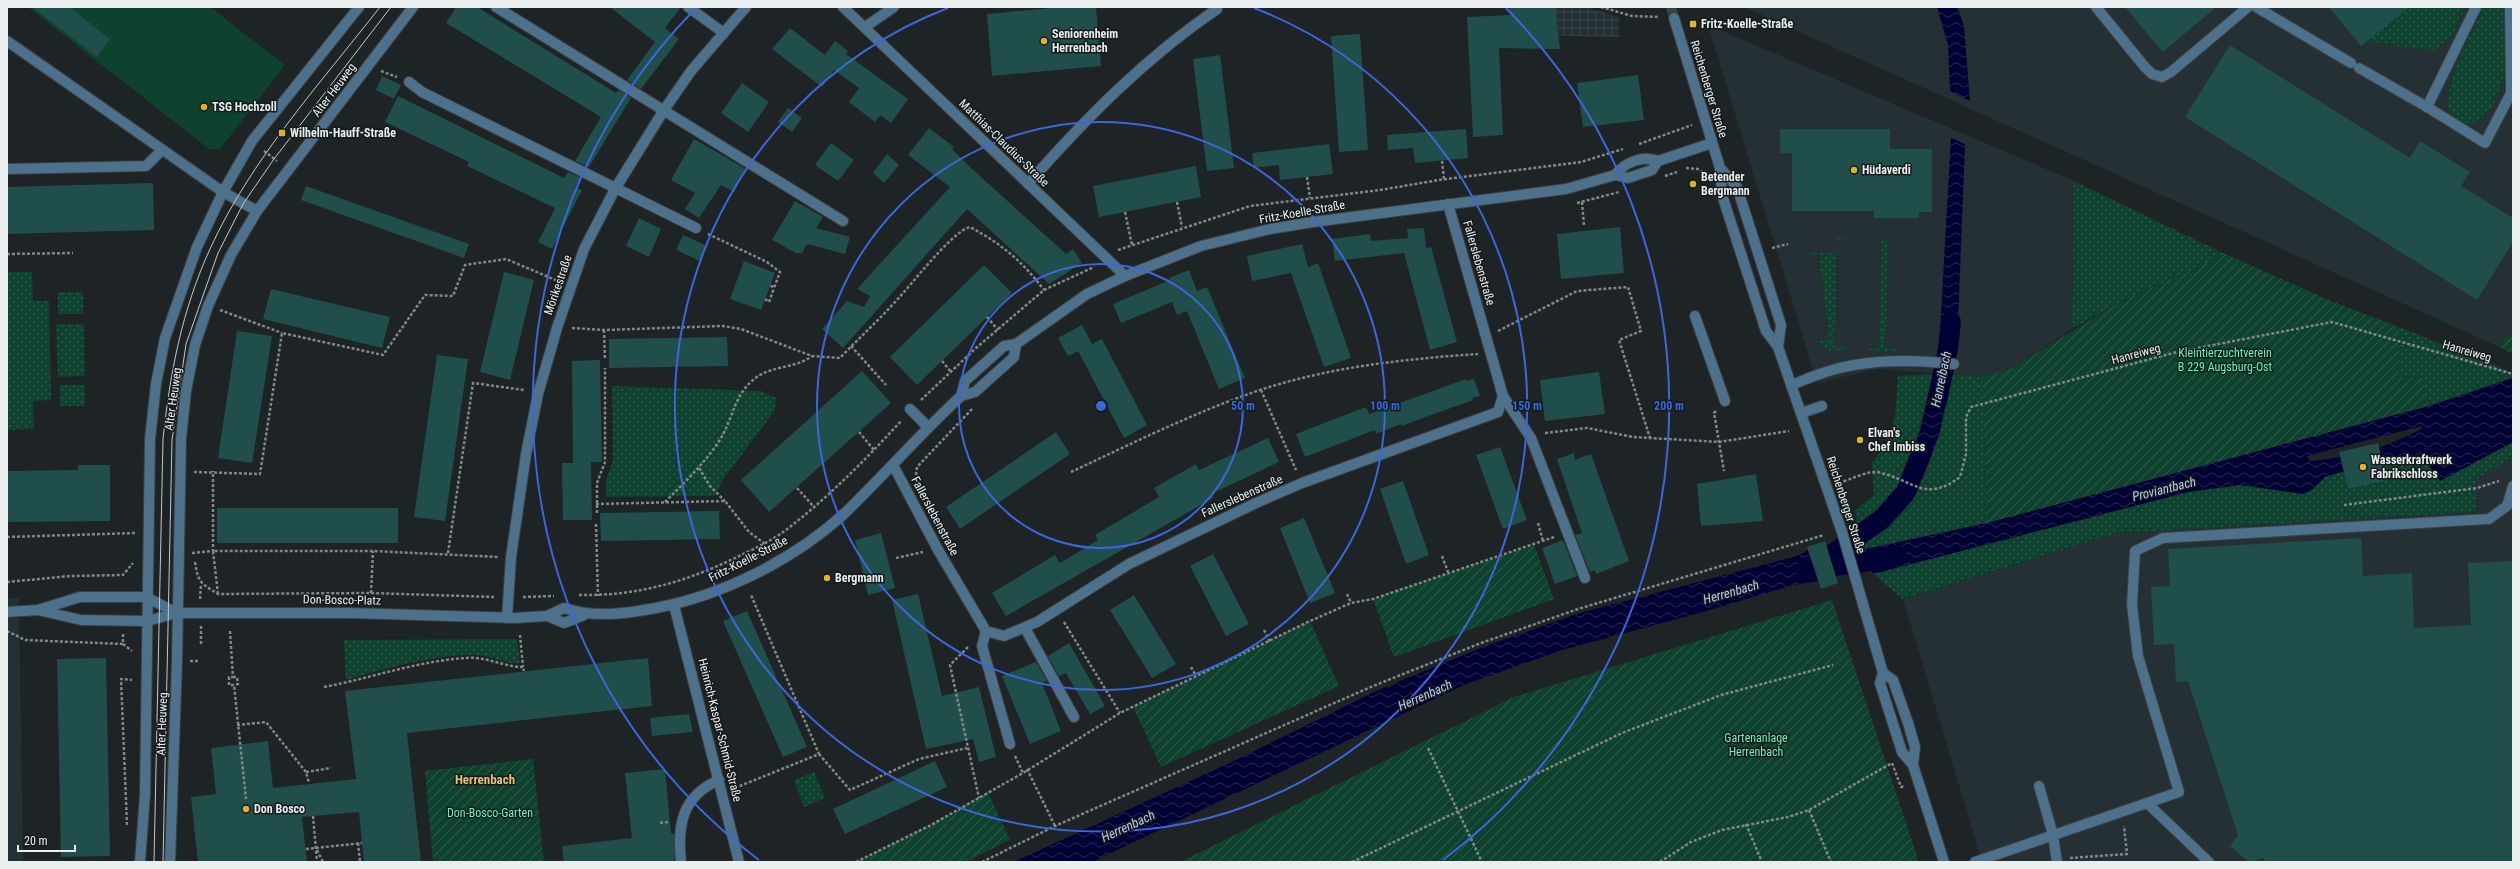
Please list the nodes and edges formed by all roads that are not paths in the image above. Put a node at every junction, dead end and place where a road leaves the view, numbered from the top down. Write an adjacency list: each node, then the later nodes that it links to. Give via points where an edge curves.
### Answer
1 (359, 7): 27 (street, Alter Heuweg, via 252,141)
2 (413, 7): 29 (street, Alter Heuweg)
3 (496, 7): 20 (street)
4 (688, 7): 16 (street)
5 (746, 7): 16 (street, Mörikestraße)
6 (843, 7): 15 (street, Matthias-Claudius-Straße)
7 (894, 7): 15 (street)
8 (2096, 7): 9 (street, via 2144,66 2152,74 2162,77)
9 (2248, 7)
10 (2256, 7): 19 (street)
11 (2476, 7): 19 (street)
12 (2510, 7): 19 (street, via 2511,93 2485,143)
13 (1217, 9): 25 (street, via 1151,58 1065,141)
14 (1674, 18): 21 (street, Reichenberger Straße)
15 (865, 28): 25 (street, Matthias-Claudius-Straße)
16 (724, 33): 20 (street, Mörikestraße, via 691,71)
17 (7, 40): 22 (street)
18 (409, 82): 26 (street, via 422,92)
19 (2427, 108)
20 (664, 110): 26 (street, Mörikestraße); 30 (street)
21 (1712, 143): 23 (street, Reichenberger Straße); 28 (street, Fritz-Koelle-Straße, via 1658,161 1648,157 1623,165 1615,175 1566,189)
22 (162, 150): 24 (street, via 146,166); 27 (street)
23 (1720, 168): 35 (street, Reichenberger Straße, via 1721,193 1766,331); 35 (street, Reichenberger Straße, via 1737,187 1781,325)
24 (7, 169)
25 (1028, 184): 32 (street, Matthias-Claudius-Straße)
26 (615, 189): 31 (street, via 627,192); 53 (street, Mörikestraße, via 584,249 538,394 526,454 507,597)
27 (223, 192): 29 (street); 48 (street, Alter Heuweg, via 197,247 165,338 156,384 143,553)
28 (1448, 204): 32 (street, Fritz-Koelle-Straße, via 1270,229 1201,246); 39 (street, Fallerslebenstraße)
29 (257, 211): 52 (street, Alter Heuweg, via 231,255 208,306 195,345 186,391 181,439)
30 (842, 221)
31 (696, 228)
32 (1125, 276): 34 (street, Fritz-Koelle-Straße, via 1087,294)
33 (1695, 316): 40 (street)
34 (1016, 344): 38 (street, Fritz-Koelle-Straße, via 1004,346 965,381); 38 (street, Fritz-Koelle-Straße, via 1014,357 975,392)
35 (1778, 347): 37 (street, Reichenberger Straße)
36 (1954, 364): 37 (street, via 1908,361 1856,366 1817,375)
37 (1791, 385): 43 (street, Reichenberger Straße)
38 (961, 396): 44 (street, Fritz-Koelle-Straße)
39 (1503, 396): 47 (street, via 1531,438); 55 (street, Fallerslebenstraße, via 1498,412 1302,483 1256,503 1129,564)
40 (1725, 401)
41 (1822, 406): 43 (street)
42 (910, 410): 44 (street)
43 (1801, 413): 57 (street, Reichenberger Straße, via 1842,532)
44 (928, 427): 45 (street, Fritz-Koelle-Straße)
45 (893, 465): 49 (street, Fritz-Koelle-Straße, via 844,513 793,553 723,589); 56 (street, Fallerslebenstraße, via 938,550)
46 (2513, 486): 63 (street, via 2507,506 2489,519 2163,538 2135,551 2132,605 2138,656 2179,792)
47 (1585, 578)
48 (146, 597): 50 (street, via 80,597); 52 (street); 54 (street, Alter Heuweg)
49 (674, 605): 53 (street, Fritz-Koelle-Straße, via 630,613 584,614 564,608 547,616); 61 (street, Heinrich-Kaspar-Schmid-Straße)
50 (38, 610): 51 (street); 54 (street, via 81,620)
51 (7, 612)
52 (177, 613): 53 (street, Don-Bosco-Platz, via 350,613); 54 (street); 67 (street, Alter Heuweg)
53 (507, 618)
54 (147, 621): 66 (street, Alter Heuweg, via 145,794)
55 (1025, 628): 56 (street, Fallerslebenstraße, via 1004,636); 58 (street)
56 (986, 631): 59 (street, via 982,646)
57 (1883, 673): 60 (street, Reichenberger Straße, via 1880,683 1902,752); 60 (street, Reichenberger Straße, via 1893,680 1908,723 1915,747)
58 (1074, 718)
59 (1010, 744)
60 (1913, 765): 70 (street, Reichenberger Straße)
61 (719, 780): 68 (street, via 694,796 685,809 679,844); 69 (street, Heinrich-Kaspar-Schmid-Straße)
62 (2039, 786): 64 (street)
63 (2147, 802): 64 (street); 72 (street)
64 (2053, 834): 65 (street); 71 (street)
65 (2061, 861)
66 (140, 862)
67 (170, 862)
68 (681, 862)
69 (739, 862)
70 (1944, 862)
71 (1975, 862)
72 (2209, 862)

